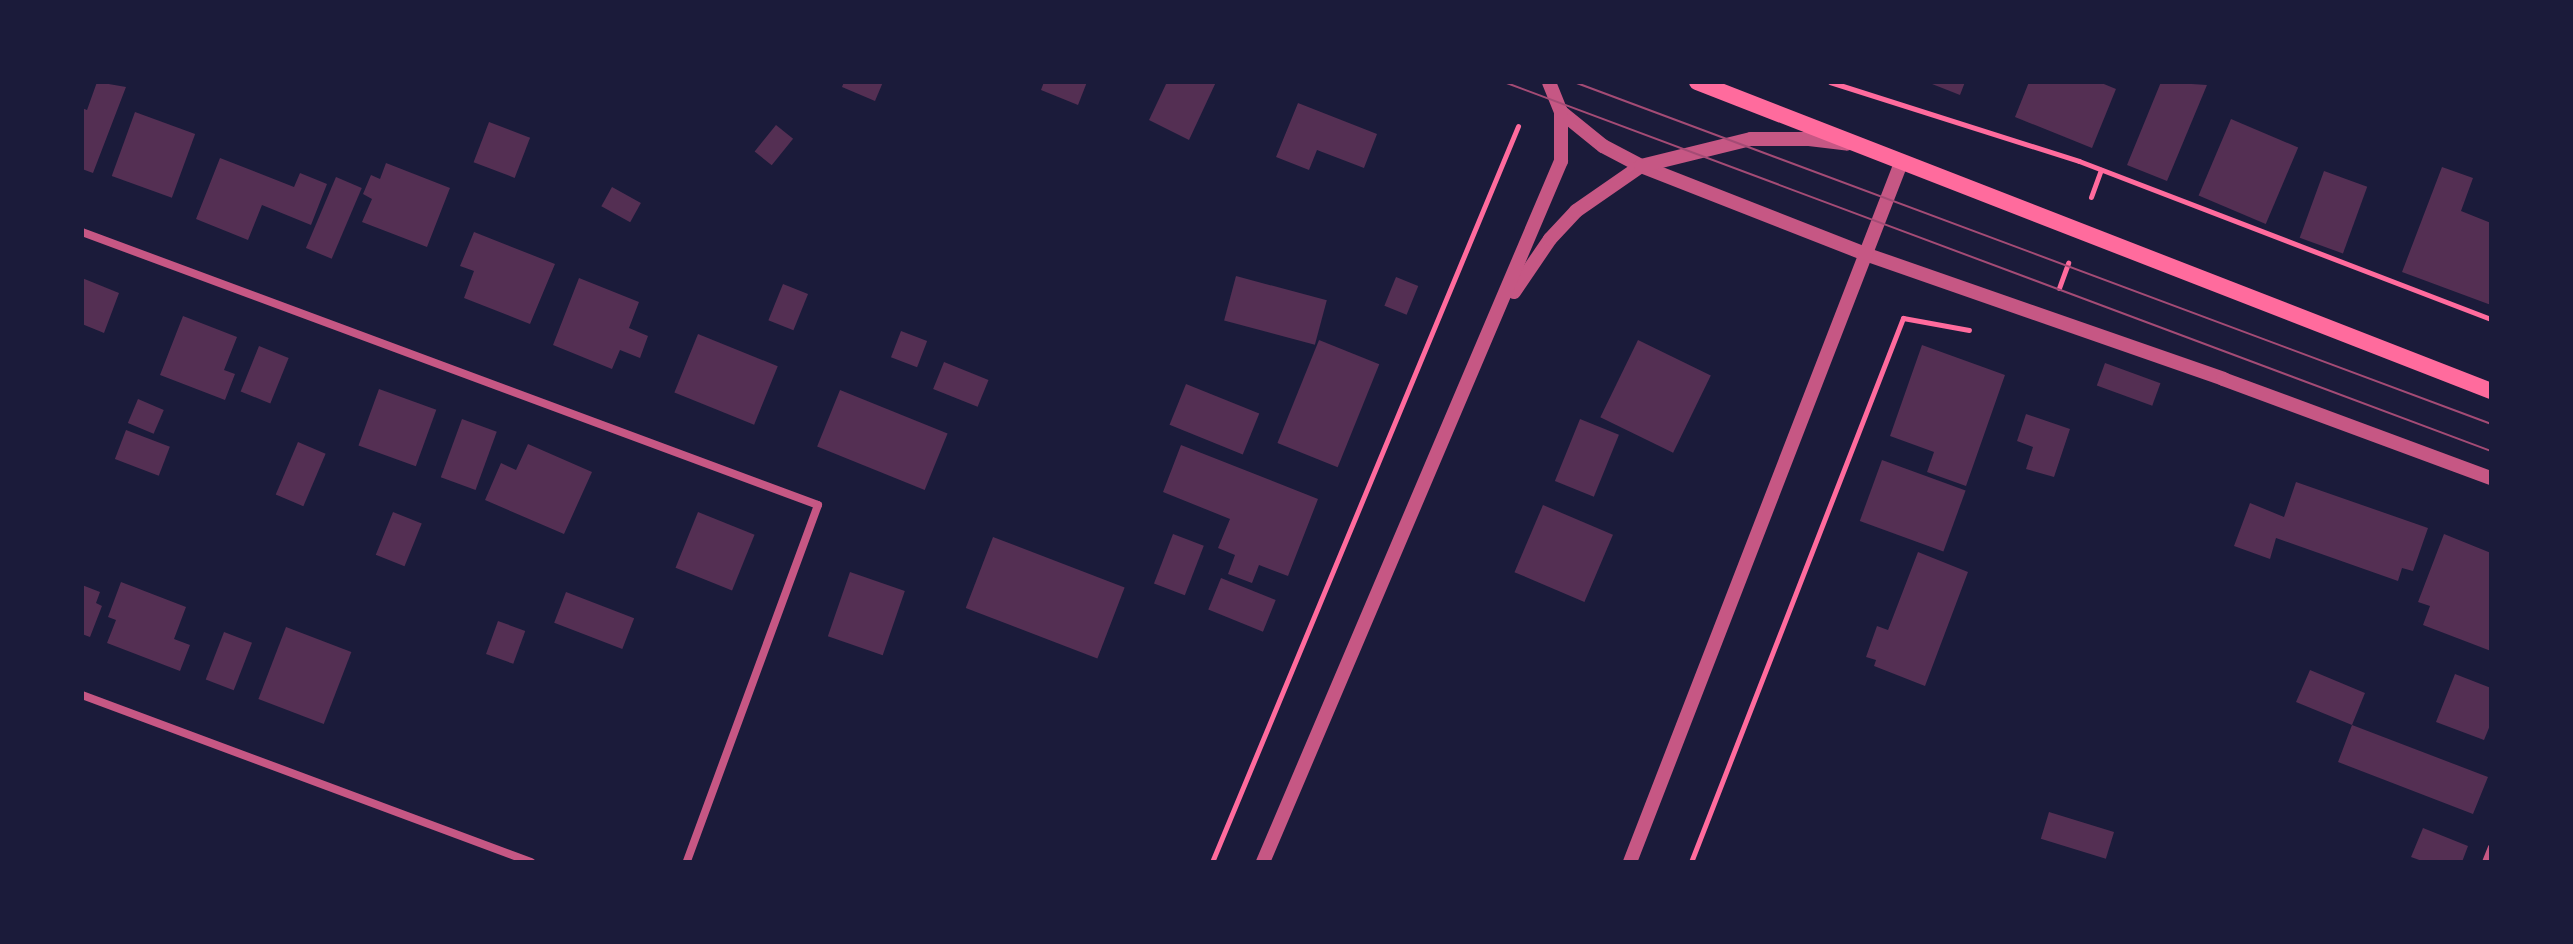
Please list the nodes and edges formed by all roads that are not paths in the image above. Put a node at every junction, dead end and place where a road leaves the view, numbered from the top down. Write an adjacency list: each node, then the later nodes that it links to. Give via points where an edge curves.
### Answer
1 (1549, 82): 3 (street)
2 (1697, 82): 4 (main road)
3 (1561, 112): 6 (street, via 1603,146); 9 (street, via 1561,161)
4 (1856, 146): 5 (main road); 6 (street, via 1751,139)
5 (1901, 163): 8 (street); 10 (main road)
6 (1641, 166): 8 (street); 9 (street, via 1576,211 1550,239)
7 (82, 232): 15 (street, via 818,505)
8 (1865, 254): 11 (street); 17 (street)
9 (1489, 336): 16 (street)
10 (2491, 391)
11 (2491, 478)
12 (82, 695): 14 (street)
13 (2491, 847): 18 (lane)
14 (531, 862)
15 (687, 862)
16 (1263, 862)
17 (1630, 862)
18 (2485, 862)

